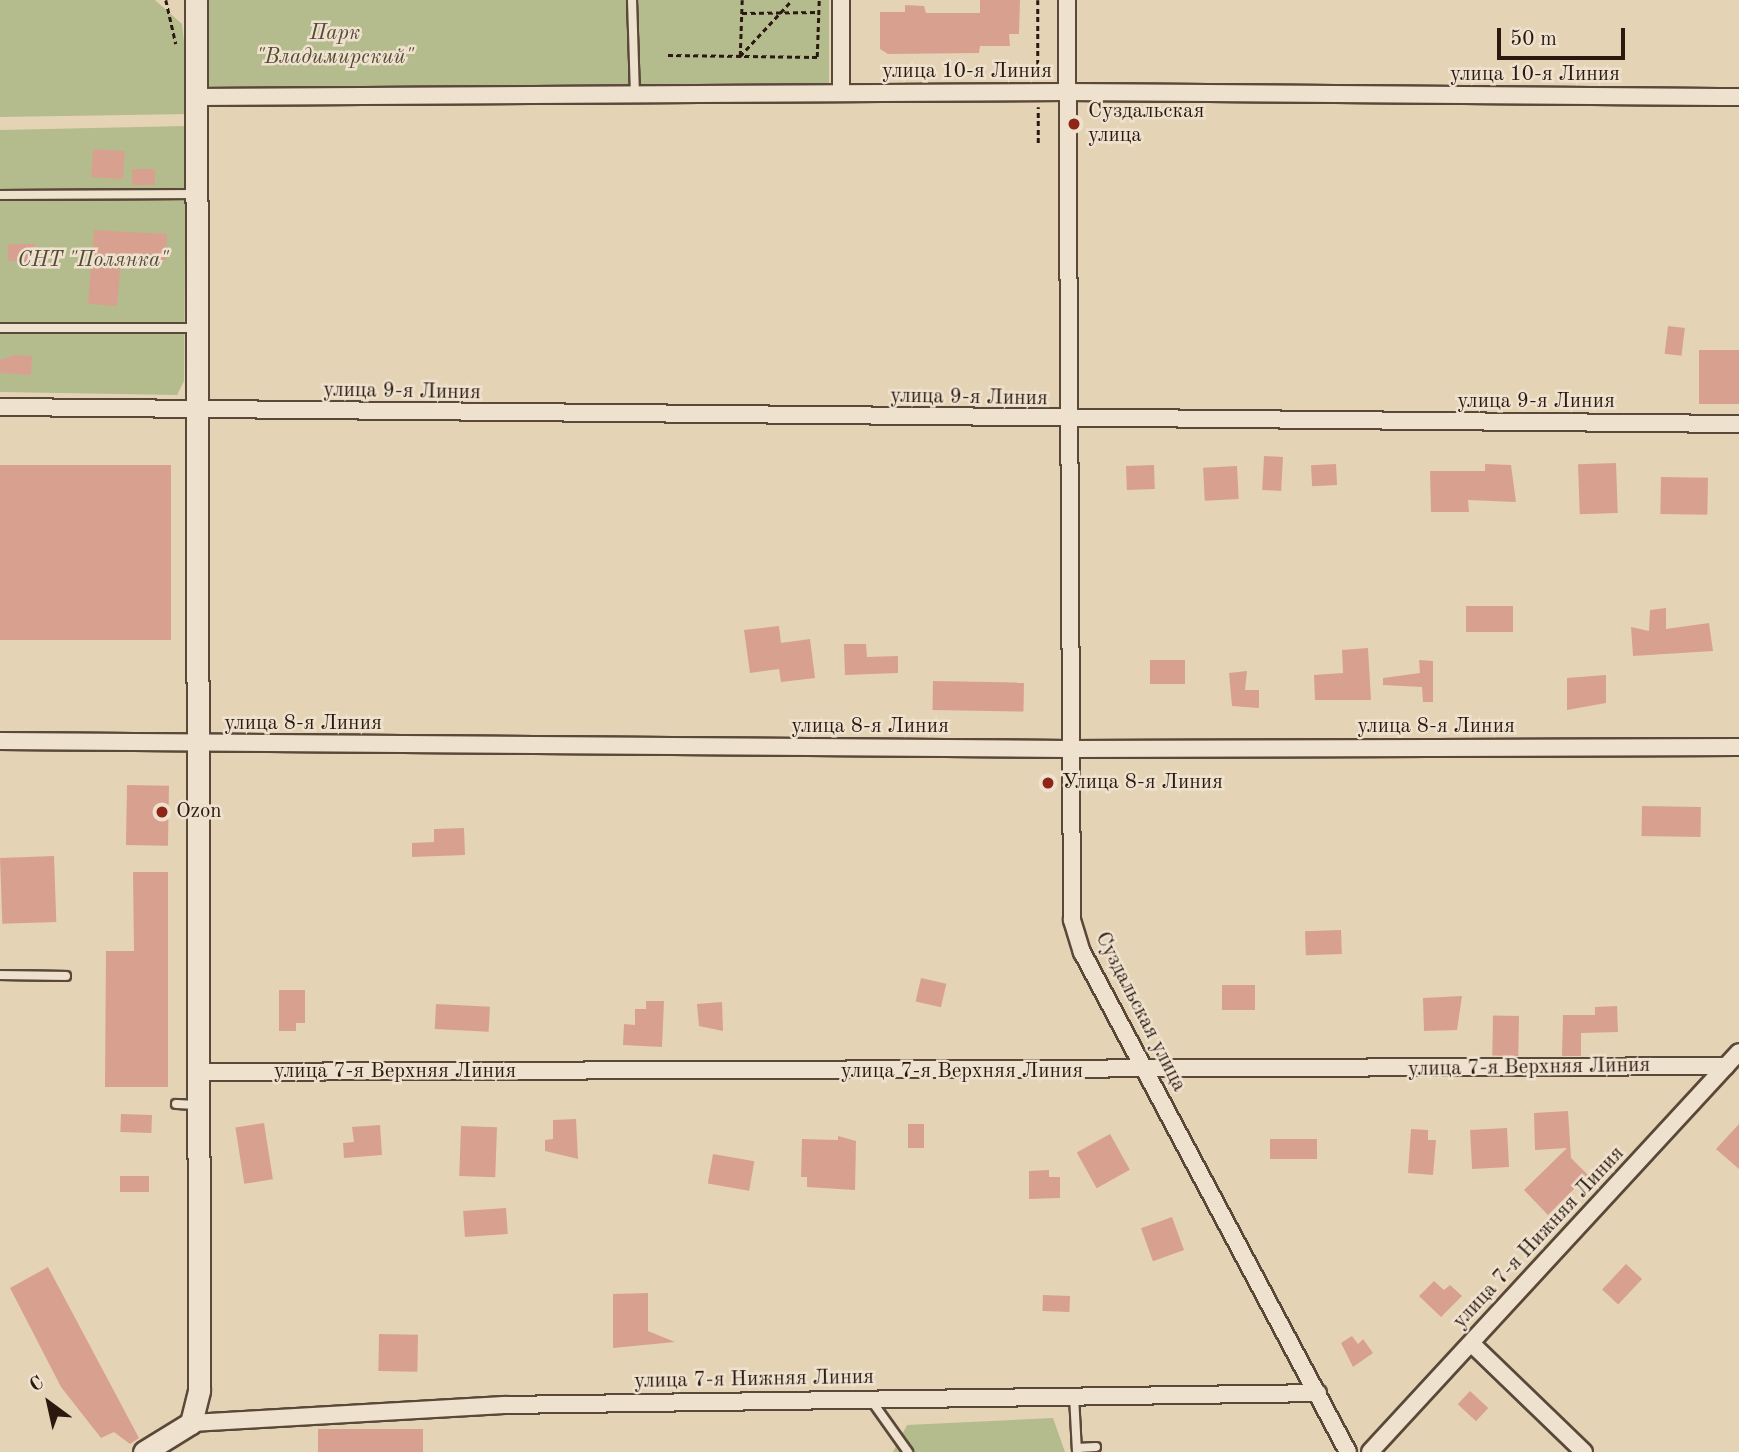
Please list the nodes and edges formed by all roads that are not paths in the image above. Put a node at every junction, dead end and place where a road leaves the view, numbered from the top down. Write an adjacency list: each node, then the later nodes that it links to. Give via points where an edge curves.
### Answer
1 (196, 0): 8 (street)
2 (632, 0): 7 (lane)
3 (841, 0): 6 (street)
4 (1067, 0): 5 (street, Суздальская улица)
5 (1067, 92): 6 (street, улица 10-я Линия); 9 (street, улица 10-я Линия); 16 (street, Суздальская улица)
6 (841, 93): 7 (street, улица 10-я Линия)
7 (635, 95): 8 (street, улица 10-я Линия)
8 (196, 97): 10 (street)
9 (1739, 97)
10 (197, 194): 11 (lane); 13 (street)
11 (0, 195)
12 (0, 328): 13 (lane)
13 (198, 328): 15 (street)
14 (0, 407): 15 (street, улица 9-я Линия)
15 (198, 411): 16 (street, улица 9-я Линия); 19 (street)
16 (1069, 419): 17 (street, улица 9-я Линия); 21 (street, Суздальская улица)
17 (1739, 424)
18 (0, 741): 19 (street, улица 8-я Линия)
19 (198, 744): 21 (street, улица 8-я Линия); 26 (street)
20 (1739, 747): 21 (street, улица 8-я Линия)
21 (1068, 749): 27 (street, Суздальская улица, via 1072,920 1082,952)
22 (0, 975): 23 (lane)
23 (66, 976)
24 (1739, 1052): 25 (street, улица 7-я Нижняя Линия)
25 (1726, 1066): 27 (street, улица 7-я Верхняя Линия); 30 (street, улица 7-я Нижняя Линия)
26 (197, 1072): 27 (street, улица 7-я Верхняя Линия); 29 (street)
27 (1147, 1072): 31 (street, Суздальская улица)
28 (176, 1104): 29 (lane)
29 (198, 1105): 34 (street, via 199,1390)
30 (1471, 1343): 40 (street, улица 7-я Нижняя Линия); 41 (street)
31 (1318, 1393): 32 (street, улица 7-я Нижняя Линия); 39 (street, Суздальская улица)
32 (1074, 1396): 33 (street, улица 7-я Нижняя Линия); 36 (lane)
33 (870, 1399): 34 (street, улица 7-я Нижняя Линия, via 504,1405); 38 (lane)
34 (191, 1423): 37 (street)
35 (1096, 1447): 36 (lane)
36 (1077, 1450)
37 (144, 1452)
38 (908, 1452)
39 (1348, 1452)
40 (1370, 1452)
41 (1584, 1452)

